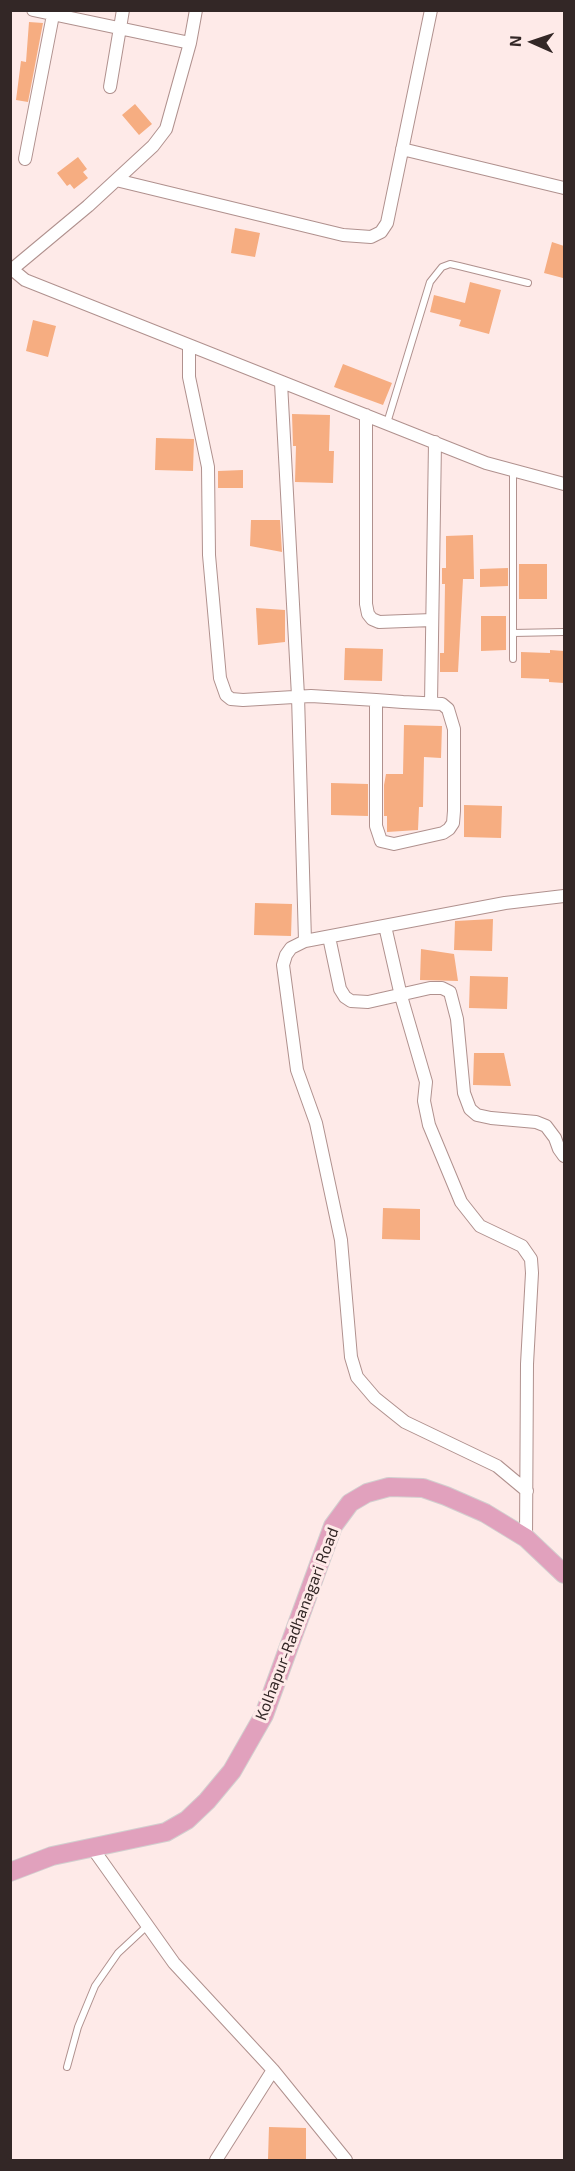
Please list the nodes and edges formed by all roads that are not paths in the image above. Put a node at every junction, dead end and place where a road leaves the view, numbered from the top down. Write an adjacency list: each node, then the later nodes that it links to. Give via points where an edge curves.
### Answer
1 (33, 10): 5 (street)
2 (123, 10): 6 (street)
3 (196, 10): 7 (street)
4 (431, 10): 9 (street)
5 (52, 15): 6 (street); 10 (street)
6 (120, 29): 7 (street); 8 (street)
7 (190, 43): 11 (street, via 166,129)
8 (110, 87)
9 (402, 149): 11 (street, via 387,223 371,237 344,235); 12 (street)
10 (25, 159)
11 (116, 180): 13 (street)
12 (564, 188)
13 (12, 270): 15 (street, via 25,280)
14 (528, 283): 18 (lane, via 450,264 442,267 430,282)
15 (189, 347): 16 (street); 26 (street, via 189,377 208,466 209,555 220,678 231,699)
16 (281, 383): 17 (street); 26 (street)
17 (366, 415): 18 (street); 22 (street, via 368,614 379,622)
18 (387, 423): 19 (street)
19 (435, 442): 20 (street); 22 (street)
20 (513, 471): 21 (street); 24 (lane)
21 (564, 484)
22 (432, 620): 28 (street)
23 (564, 632): 24 (lane)
24 (513, 633): 25 (lane)
25 (513, 659)
26 (298, 696): 27 (street); 32 (street)
27 (376, 700): 28 (street); 28 (street, via 376,826 381,841 394,844 443,833 453,823 454,729 448,709)
28 (431, 703)
29 (564, 896): 30 (street)
30 (385, 926): 31 (street); 33 (street)
31 (329, 937): 32 (street); 33 (street, via 345,997 368,1002)
32 (305, 941): 35 (street, via 286,955 284,976 297,1070 316,1123 341,1240 351,1357 357,1377 375,1398 405,1422 496,1466)
33 (401, 996): 34 (street, via 430,988 450,992 457,1019 464,1093 470,1109 477,1115 546,1126); 35 (street, via 426,1082 424,1101 429,1125 461,1202 480,1226 522,1246 531,1259)
34 (564, 1156)
35 (527, 1491): 36 (street)
36 (526, 1538): 37 (main road, Kolhapur-Radhanagari Road); 38 (main road, Kolhapur-Radhanagari Road, via 485,1513 423,1488 389,1487 350,1503 333,1526 264,1715 232,1771 187,1820 166,1832)
37 (563, 1570)
38 (91, 1846): 39 (main road, Kolhapur-Radhanagari Road); 40 (street)
39 (10, 1872)
40 (147, 1926): 41 (lane, via 118,1953 95,1986); 42 (street, via 174,1963)
41 (67, 2067)
42 (273, 2070): 43 (street); 44 (street)
43 (216, 2160)
44 (345, 2160)

